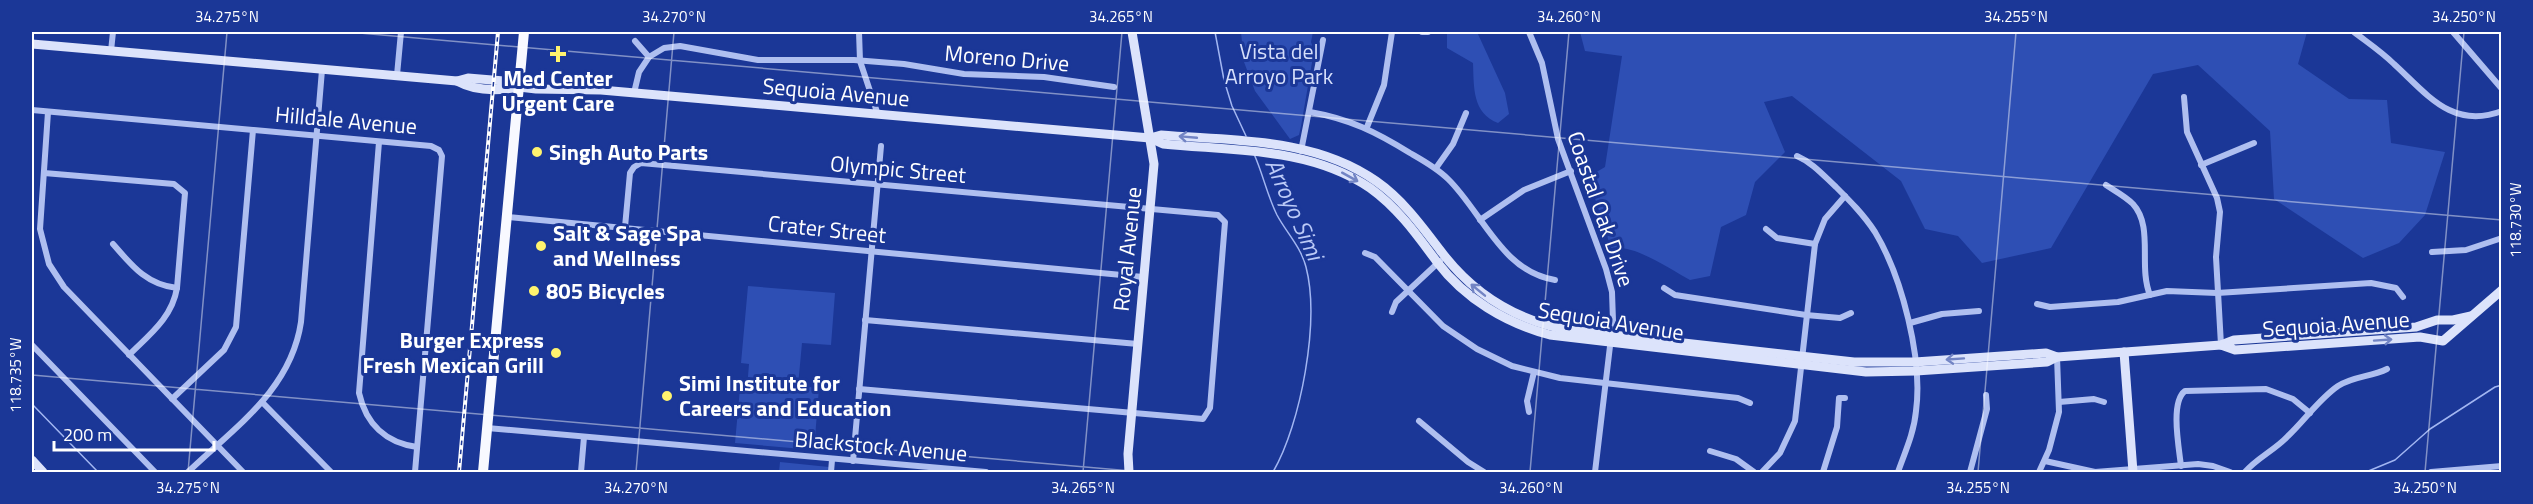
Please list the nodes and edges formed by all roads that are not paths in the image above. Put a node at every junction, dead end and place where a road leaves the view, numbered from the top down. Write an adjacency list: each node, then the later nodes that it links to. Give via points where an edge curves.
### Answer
1 (113, 32): 15 (street)
2 (401, 32): 19 (street)
3 (524, 32): 20 (main road)
4 (859, 32): 17 (street)
5 (1132, 32): 34 (main road, Royal Avenue)
6 (1392, 32): 31 (street, via 1384,84)
7 (1422, 32): 8 (street)
8 (1428, 32)
9 (1529, 32): 42 (street, Coastal Oak Drive, via 1538,50 1554,128)
10 (2354, 32): 26 (street, via 2441,107 2466,116)
11 (2453, 32): 22 (street)
12 (1323, 40): 28 (street)
13 (635, 41): 16 (street)
14 (32, 44): 15 (main road, Sequoia Avenue)
15 (111, 51): 18 (main road, Sequoia Avenue)
16 (649, 57): 17 (street, Moreno Drive, via 664,48 680,46 758,60); 23 (street, via 639,72)
17 (860, 61): 21 (street, Moreno Drive); 30 (street)
18 (322, 69): 19 (main road, Sequoia Avenue); 33 (street)
19 (396, 75): 20 (main road, Sequoia Avenue, via 504,81)
20 (519, 87): 23 (main road, Sequoia Avenue); 50 (main road)
21 (1114, 87)
22 (2502, 89)
23 (634, 93): 30 (main road, Sequoia Avenue)
24 (2184, 97): 40 (street, via 2187,132)
25 (32, 110): 27 (street, Hilldale Avenue)
26 (2502, 111)
27 (48, 112): 32 (street, Hilldale Avenue); 43 (street)
28 (1310, 112): 31 (street); 38 (street)
29 (1466, 113): 41 (street, via 1453,144)
30 (878, 115): 34 (main road, Sequoia Avenue)
31 (1367, 127): 41 (street)
32 (253, 130): 33 (street, Hilldale Avenue); 95 (street, via 236,327 224,350)
33 (317, 136): 35 (street, Hilldale Avenue); 96 (street, via 299,337 285,373)
34 (1150, 138): 38 (main road, Sequoia Avenue, via 1163,144 1281,155); 38 (main road, Sequoia Avenue, one-way to 34, via 1276,145 1161,135); 48 (main road, Royal Avenue, via 1154,164)
35 (379, 142): 107 (street, via 359,393 366,414 379,431 398,443); 107 (street, Hilldale Avenue, via 431,146 442,156)
36 (2254, 142): 40 (street)
37 (881, 146): 44 (street)
38 (1301, 153): 60 (main road, Sequoia Avenue, via 1371,189)
39 (1797, 156): 47 (street, via 1810,162)
40 (2201, 165): 67 (street, via 2220,212)
41 (1436, 168): 51 (street)
42 (1570, 171): 51 (street, via 1524,189); 80 (street, Coastal Oak Drive, via 1609,280 1613,309)
43 (44, 173): 63 (street, via 174,184 181,188 186,198); 85 (street, via 40,229 49,264 64,287)
44 (878, 185): 48 (street, Olympic Street); 52 (street, Olympic Street, via 641,163 630,173); 57 (street)
45 (2106, 185): 68 (street, via 2126,198 2139,214 2145,238 2144,274)
46 (2502, 195): 49 (street)
47 (1845, 196): 56 (street, via 1825,219); 78 (street, via 1881,242)
48 (1150, 209): 61 (main road, Royal Avenue); 101 (street, Olympic Street, via 1222,217 1225,222 1208,413 1203,419)
49 (2502, 217)
50 (508, 218): 52 (street, Crater Street); 104 (main road)
51 (1480, 220): 62 (street, via 1507,253 1532,272)
52 (625, 228): 57 (street, Crater Street)
53 (1766, 230): 56 (street, via 1777,238)
54 (2502, 238): 58 (street, via 2466,250)
55 (112, 244): 63 (street, via 144,278)
56 (1815, 244): 74 (street)
57 (872, 252): 61 (street, Crater Street); 76 (street)
58 (2432, 252)
59 (1365, 253): 66 (street, via 1375,257)
60 (1442, 260): 66 (street); 80 (main road, Sequoia Avenue, via 1467,293 1509,320 1550,335)
61 (1143, 277): 81 (main road, Royal Avenue)
62 (1555, 280)
63 (177, 288): 85 (street, via 166,318)
64 (1664, 288): 74 (street, via 1675,295)
65 (2502, 290): 75 (main road)
66 (1408, 291): 72 (street); 90 (street, via 1460,339 1494,358)
67 (2217, 293): 68 (street, via 2184,290); 69 (street, via 2372,282 2396,288); 83 (street)
68 (2150, 295): 70 (street, via 2118,302 2050,307)
69 (2403, 297)
70 (2037, 304)
71 (1979, 311): 78 (street, via 1942,314)
72 (1392, 312)
73 (1851, 313): 74 (street, via 1840,318)
74 (1806, 315): 87 (street)
75 (2471, 316): 77 (main road, Sequoia Avenue); 79 (main road)
76 (866, 320): 81 (street); 92 (street)
77 (2446, 320): 79 (main road); 83 (main road, Sequoia Avenue, via 2416,327 2234,340)
78 (1910, 323): 88 (street)
79 (2451, 334): 83 (main road, Sequoia Avenue, one-way to 79, via 2235,350 2420,337 2443,341)
80 (1611, 339): 87 (main road, Sequoia Avenue); 91 (street, Coastal Oak Drive)
81 (1138, 344): 101 (main road, Royal Avenue)
82 (32, 345): 117 (street)
83 (2221, 345): 84 (main road, Sequoia Avenue)
84 (2124, 352): 86 (main road, Sequoia Avenue); 115 (main road)
85 (129, 355): 95 (street)
86 (2057, 357): 88 (main road, Sequoia Avenue, via 2047,362); 97 (street)
87 (1802, 361): 88 (main road, Sequoia Avenue, via 1866,372); 130 (street, via 1792,431 1780,453)
88 (1915, 367): 132 (street, via 1917,410)
89 (2387, 369): 102 (street, via 2339,386)
90 (1534, 372): 91 (street); 100 (street, via 1527,401)
91 (1606, 384): 99 (street, via 1738,398); 128 (street, Coastal Oak Drive)
92 (859, 389): 101 (street); 111 (street)
93 (1986, 395): 133 (street, via 1987,409)
94 (1845, 398): 131 (street, via 1839,398 1837,427)
95 (172, 399): 106 (street)
96 (262, 402): 106 (street); 120 (street)
97 (2059, 402): 98 (street); 112 (street)
98 (2104, 402)
99 (1750, 403)
100 (1529, 412)
101 (1131, 413): 126 (main road, Royal Avenue)
102 (2310, 413): 113 (street, via 2293,399 2266,389 2185,392 2176,406); 136 (street)
103 (1419, 422): 127 (street)
104 (487, 428): 105 (street, Blackstock Avenue); 122 (main road)
105 (584, 437): 110 (street, Blackstock Avenue); 123 (street)
106 (216, 445): 118 (street); 119 (street)
107 (417, 447): 121 (street, Hilldale Avenue)
108 (1710, 451): 129 (street, via 1736,459)
109 (32, 460): 116 (main road)
110 (832, 460): 111 (street, Blackstock Avenue); 124 (street)
111 (853, 461): 125 (street, Blackstock Avenue)
112 (2045, 461): 115 (street, via 2085,471); 134 (street)
113 (2181, 466): 115 (street); 135 (street, via 2198,464)
114 (2502, 466): 137 (street)
115 (2133, 471)
116 (43, 472)
117 (155, 472)
118 (188, 472)
119 (243, 472)
120 (331, 472)
121 (415, 472)
122 (483, 472)
123 (581, 472)
124 (831, 472)
125 (986, 472)
126 (1129, 472)
127 (1484, 472)
128 (1595, 472)
129 (1754, 472)
130 (1762, 472)
131 (1823, 472)
132 (1898, 472)
133 (1970, 472)
134 (2039, 472)
135 (2230, 472)
136 (2245, 472)
137 (2431, 472)

